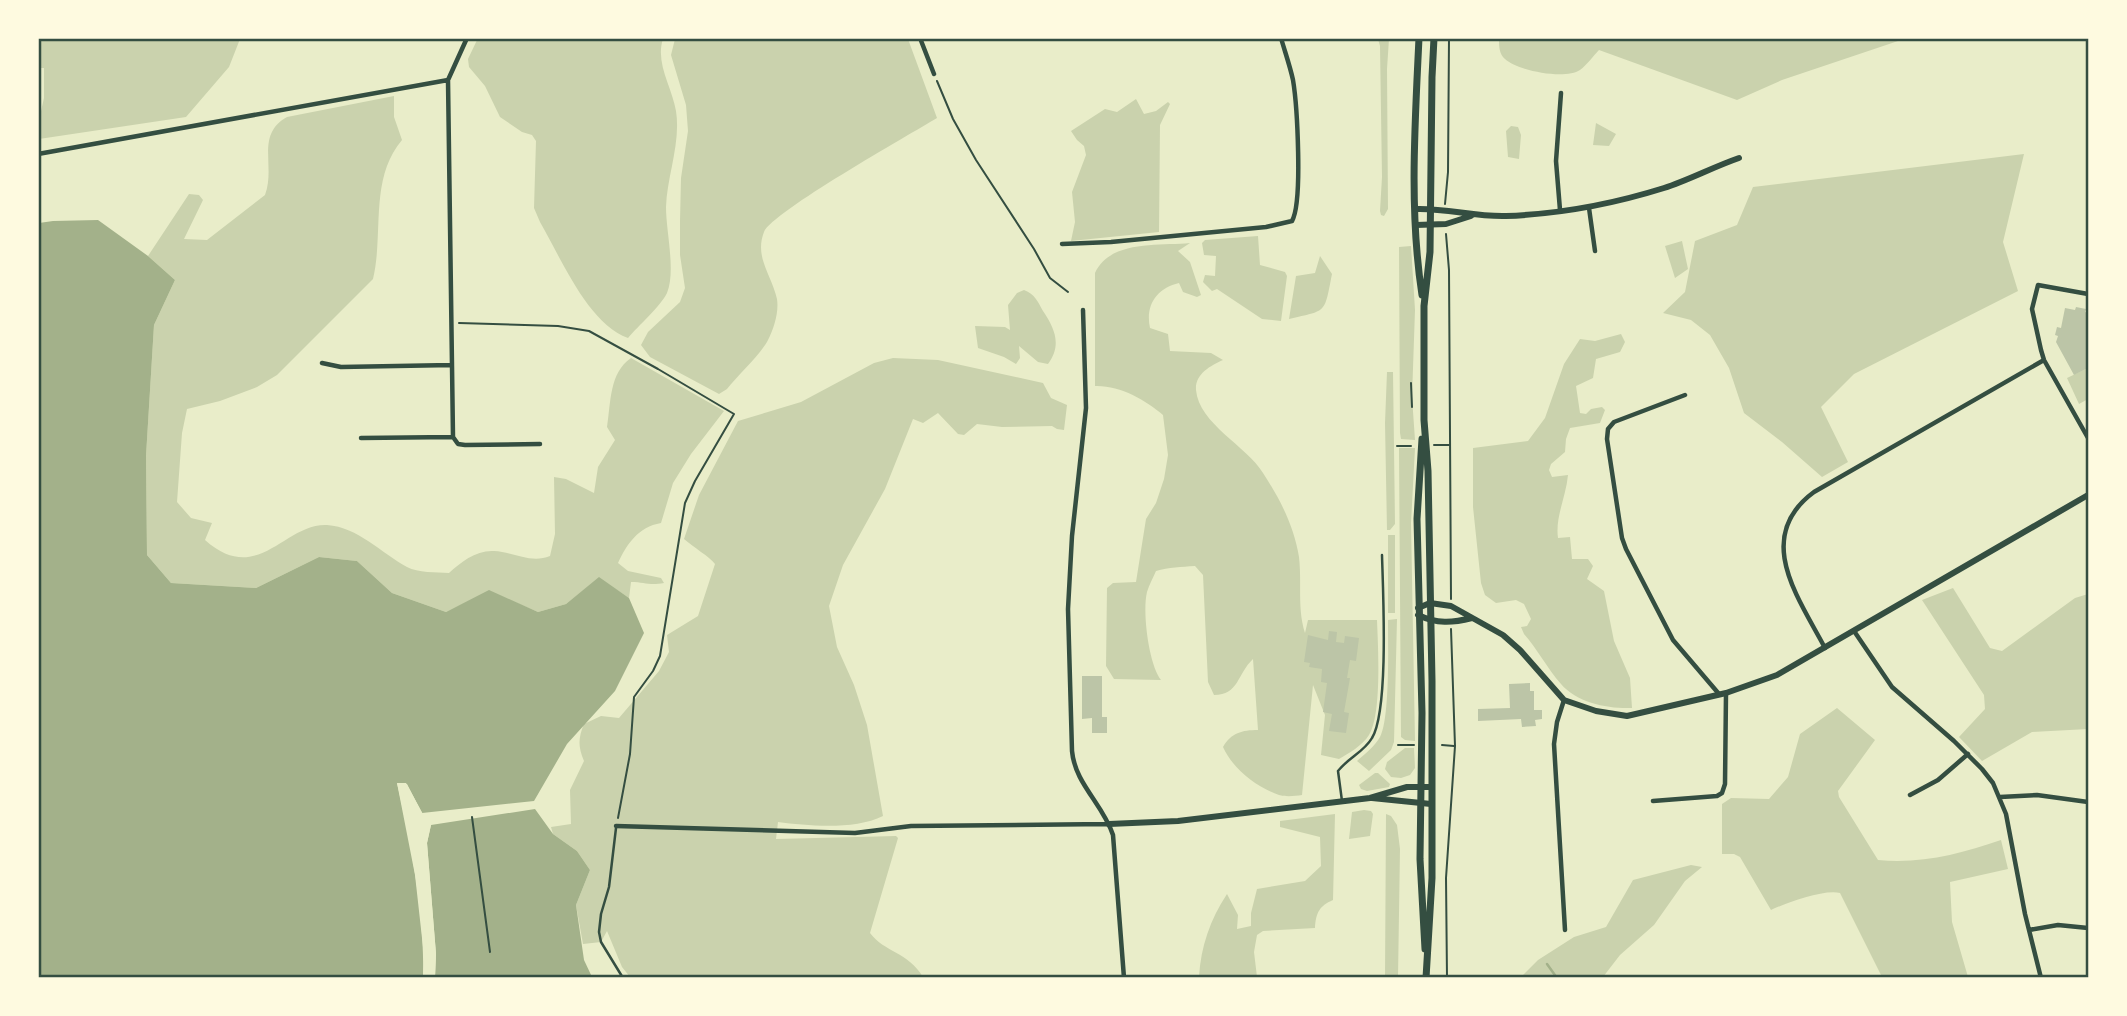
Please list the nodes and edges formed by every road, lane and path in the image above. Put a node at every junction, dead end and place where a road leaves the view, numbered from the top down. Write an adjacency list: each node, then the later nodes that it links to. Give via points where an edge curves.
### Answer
1 (467, 38): 8 (street)
2 (920, 38): 7 (street)
3 (1281, 38): 21 (street, via 1296,105 1297,200 1292,221)
4 (1419, 38): 13 (main road)
5 (1434, 38): 14 (main road)
6 (1449, 38): 15 (path)
7 (934, 74): 23 (path, via 976,160 1050,278)
8 (448, 80): 10 (street); 27 (street)
9 (1561, 93): 16 (street, via 1556,161)
10 (38, 154)
11 (1739, 158): 12 (street, via 1665,188)
12 (1590, 208): 16 (street); 22 (street)
13 (1416, 209): 14 (street); 19 (main road)
14 (1430, 209): 15 (street); 20 (main road)
15 (1446, 209): 17 (street)
16 (1560, 210): 17 (street)
17 (1471, 216): 18 (street)
18 (1446, 224): 20 (street); 40 (path)
19 (1416, 225): 20 (street); 25 (main road)
20 (1430, 225): 25 (main road)
21 (1062, 244)
22 (1595, 251)
23 (1068, 292)
24 (2088, 293): 28 (street, via 2038,285 2032,309)
25 (1424, 306): 34 (main road)
26 (1083, 310): 71 (street, via 1086,408 1068,609 1072,751 1082,785)
27 (452, 323): 30 (street); 72 (path, via 589,331 734,414 685,503 660,656 634,697 630,754)
28 (2044, 360): 37 (street); 52 (street, via 1814,492 1795,511 1783,536 1784,561)
29 (322, 363): 30 (street, via 341,367)
30 (452, 365): 35 (street)
31 (1411, 383): 33 (path)
32 (1685, 395): 53 (street, via 1614,422 1607,439 1626,549 1672,639)
33 (1412, 407)
34 (1424, 420): 45 (main road); 47 (main road, via 1417,495)
35 (453, 437): 36 (street); 38 (street, via 465,445)
36 (361, 438)
37 (2088, 438)
38 (541, 444)
39 (1434, 445): 40 (path)
40 (1450, 445): 46 (path)
41 (1397, 446): 42 (path)
42 (1412, 446)
43 (2088, 495): 51 (street)
44 (1382, 555): 65 (lane, via 1379,718 1372,739 1338,771)
45 (1430, 603): 46 (street); 47 (street); 49 (main road)
46 (1451, 606): 48 (street)
47 (1418, 611): 49 (street); 60 (main road)
48 (1472, 618): 50 (street); 54 (street, via 1510,640)
49 (1430, 621): 50 (street); 61 (main road)
50 (1451, 623): 58 (path)
51 (1854, 631): 52 (street); 59 (street, via 1898,693)
52 (1825, 649): 53 (street, via 1777,675)
53 (1723, 694): 54 (street, via 1628,716); 66 (street, via 1723,793)
54 (1564, 700): 74 (street, via 1555,744)
55 (1398, 745): 56 (path)
56 (1416, 745)
57 (1435, 745): 58 (path)
58 (1455, 746): 81 (path, via 1446,878)
59 (1968, 754): 62 (street, via 1938,780); 63 (street)
60 (1421, 786): 61 (street); 64 (street); 68 (main road)
61 (1431, 786): 69 (main road)
62 (1910, 795)
63 (2000, 797): 67 (street, via 2037,795); 75 (street)
64 (1370, 798): 65 (street); 68 (street)
65 (1342, 801): 71 (street, via 1178,821)
66 (1653, 801)
67 (2088, 802)
68 (1420, 803): 69 (street); 77 (main road)
69 (1431, 804): 77 (main road)
70 (472, 817): 76 (path)
71 (1109, 824): 72 (street, via 911,825 855,833); 79 (street)
72 (616, 826): 78 (lane, via 599,932)
73 (2088, 928): 75 (street, via 2058,925)
74 (1564, 930)
75 (2029, 930): 82 (street)
76 (490, 952)
77 (1427, 963): 80 (main road)
78 (623, 978)
79 (1124, 978)
80 (1426, 978)
81 (1447, 978)
82 (2041, 978)

